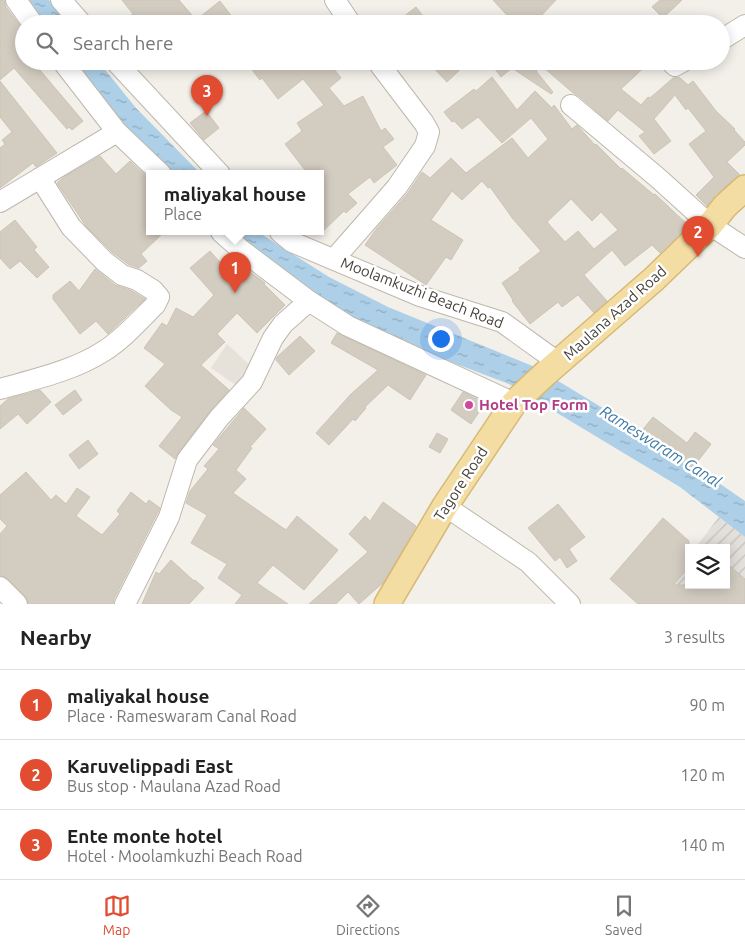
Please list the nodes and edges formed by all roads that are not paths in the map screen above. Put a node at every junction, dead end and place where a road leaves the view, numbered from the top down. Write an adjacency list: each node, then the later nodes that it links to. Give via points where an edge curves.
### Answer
1 (16, 0): 4 (street)
2 (62, 0): 5 (street)
3 (335, 0): 6 (street)
4 (27, 15)
5 (74, 15)
6 (345, 15)
7 (745, 24): 8 (street)
8 (730, 34)
9 (69, 70): 13 (street)
10 (123, 70): 15 (street)
11 (385, 70): 23 (street, via 424,123 428,132 425,146 397,187)
12 (571, 105): 19 (street)
13 (117, 132): 14 (street); 16 (street)
14 (157, 170)
15 (216, 170)
16 (40, 178): 18 (street); 26 (street, via 71,227 104,261 122,275 153,290 159,297 150,311 103,352 42,378)
17 (745, 188): 19 (main road, Maulana Azad Road)
18 (0, 202)
19 (710, 225): 22 (street); 25 (main road, Maulana Azad Road)
20 (224, 235): 24 (street)
21 (284, 235): 23 (street, Moolamkuzhi Beach Road, via 292,242)
22 (745, 248)
23 (334, 259): 25 (street, Moolamkuzhi Beach Road, via 420,296 502,322)
24 (309, 301): 27 (street, via 348,326); 31 (street, via 283,324 252,382 187,460 169,516)
25 (552, 368): 27 (main road, Tagore Road)
26 (0, 389)
27 (516, 402): 28 (main road, Tagore Road)
28 (445, 506): 32 (main road, Tagore Road); 33 (street, via 528,562)
29 (0, 587): 30 (street)
30 (17, 604)
31 (125, 604)
32 (387, 604)
33 (570, 604)

